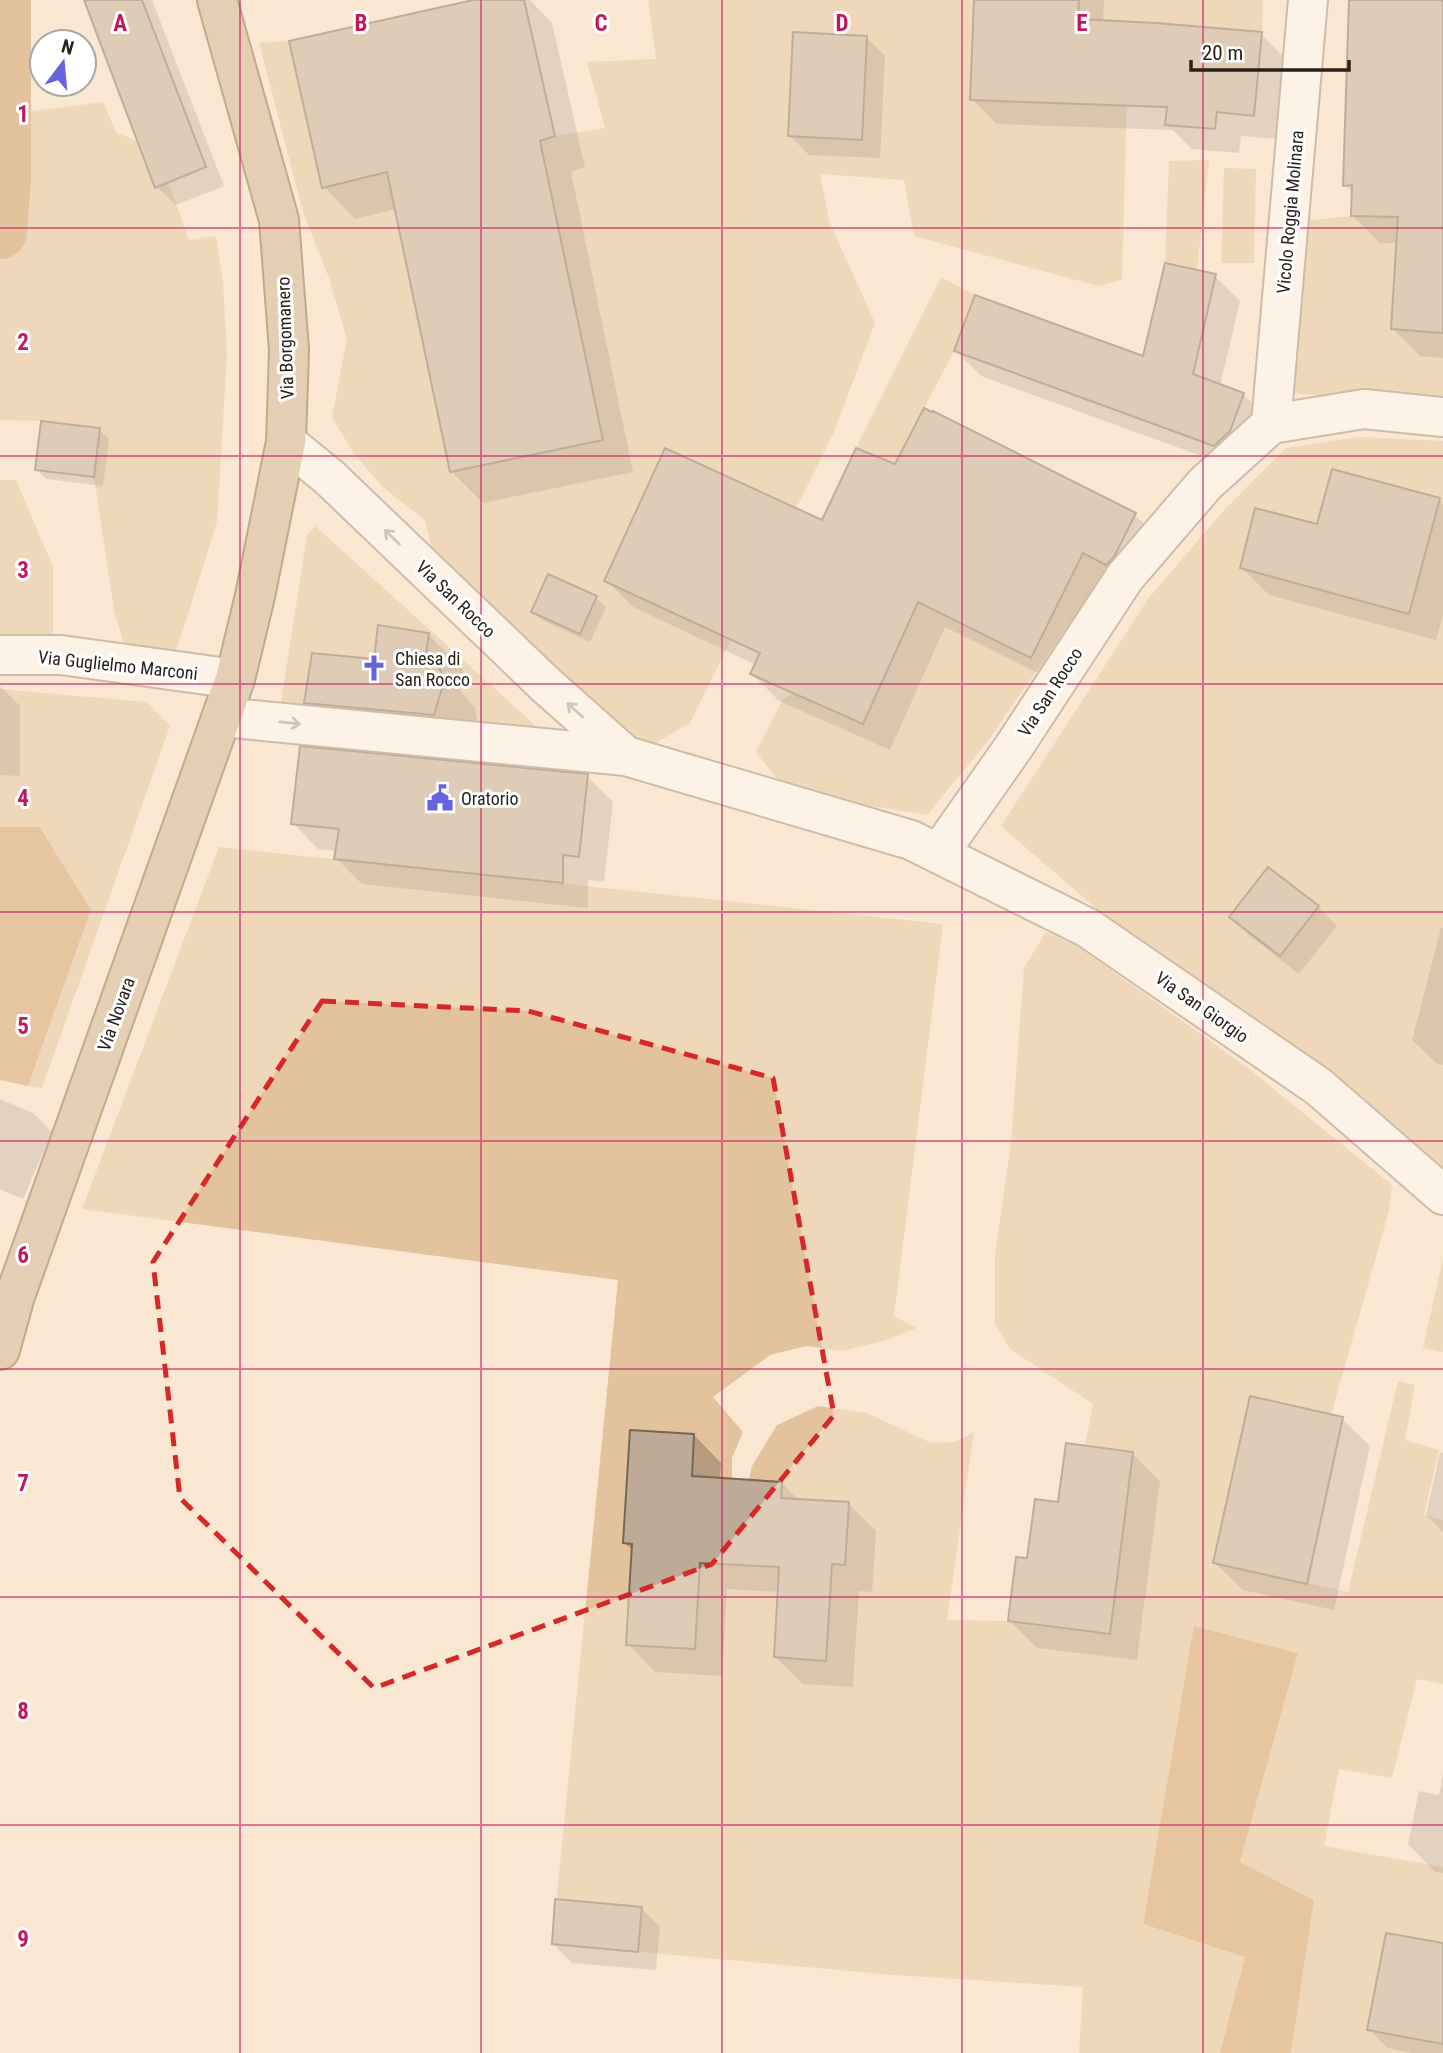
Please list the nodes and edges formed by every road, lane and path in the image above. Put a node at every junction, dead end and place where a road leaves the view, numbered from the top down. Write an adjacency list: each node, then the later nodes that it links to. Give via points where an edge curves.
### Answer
1 (217, 0): 5 (main road, Via Borgomanero, via 279,220 289,350)
2 (1308, 0): 4 (street, Vicolo Roggia Molinara)
3 (1443, 417): 4 (street, via 1364,409)
4 (1271, 424): 10 (street, Via San Rocco, via 1205,484 1125,577)
5 (286, 442): 7 (main road, Via Borgomanero); 9 (street, Via San Rocco, one-way to 5, via 329,477)
6 (0, 655): 7 (street, Via Guglielmo Marconi, via 61,655)
7 (235, 678): 8 (main road, Via Novara)
8 (222, 717): 9 (street, Via San Rocco, one-way to 9); 12 (main road, Via Novara, via 15,1296)
9 (625, 756): 10 (street, Via San Rocco, via 911,839)
10 (939, 853): 11 (street, Via San Giorgio, via 1088,928 1319,1087)
11 (1443, 1195)
12 (0, 1350)

